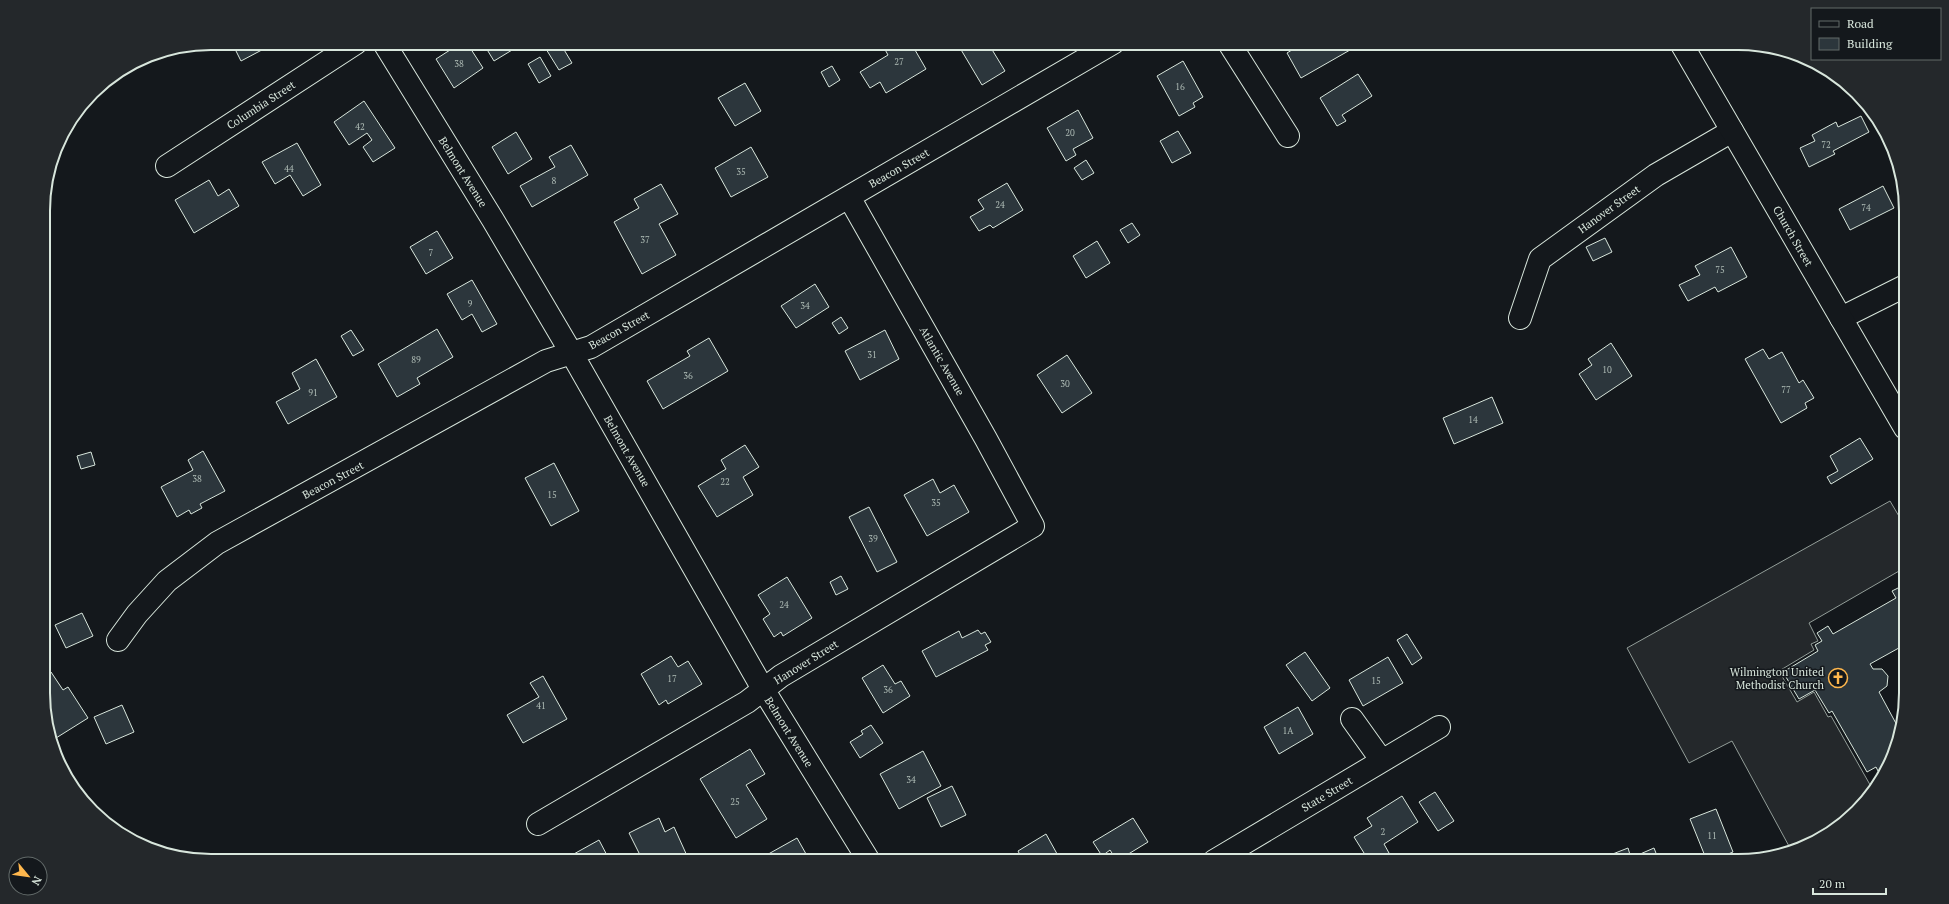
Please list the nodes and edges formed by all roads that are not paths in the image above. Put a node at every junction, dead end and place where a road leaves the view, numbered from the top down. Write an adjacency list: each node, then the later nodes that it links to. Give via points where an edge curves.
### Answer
1 (345, 50): 8 (street, Columbia Street)
2 (388, 50): 13 (street, Belmont Avenue)
3 (1101, 50): 9 (street, Beacon Street)
4 (1234, 50): 7 (street)
5 (1685, 50): 6 (street, Church Street)
6 (1732, 130): 11 (street, Hanover Street, via 1656,175 1540,259); 12 (street, Church Street)
7 (1288, 136)
8 (166, 166)
9 (849, 197): 13 (street, Beacon Street, via 591,347); 15 (street, Atlantic Avenue)
10 (1899, 289): 12 (street)
11 (1520, 318)
12 (1841, 318): 14 (street, Church Street)
13 (572, 354): 16 (street, Beacon Street, via 546,361 217,543 167,581); 17 (street, Belmont Avenue)
14 (1899, 418)
15 (1033, 526): 17 (street, Hanover Street)
16 (118, 640)
17 (763, 689): 21 (street, Hanover Street, via 747,702); 22 (street, Belmont Avenue)
18 (1352, 719): 20 (street)
19 (1439, 727): 20 (street, State Street)
20 (1382, 761): 23 (street, State Street)
21 (538, 824)
22 (865, 854)
23 (1226, 854)

